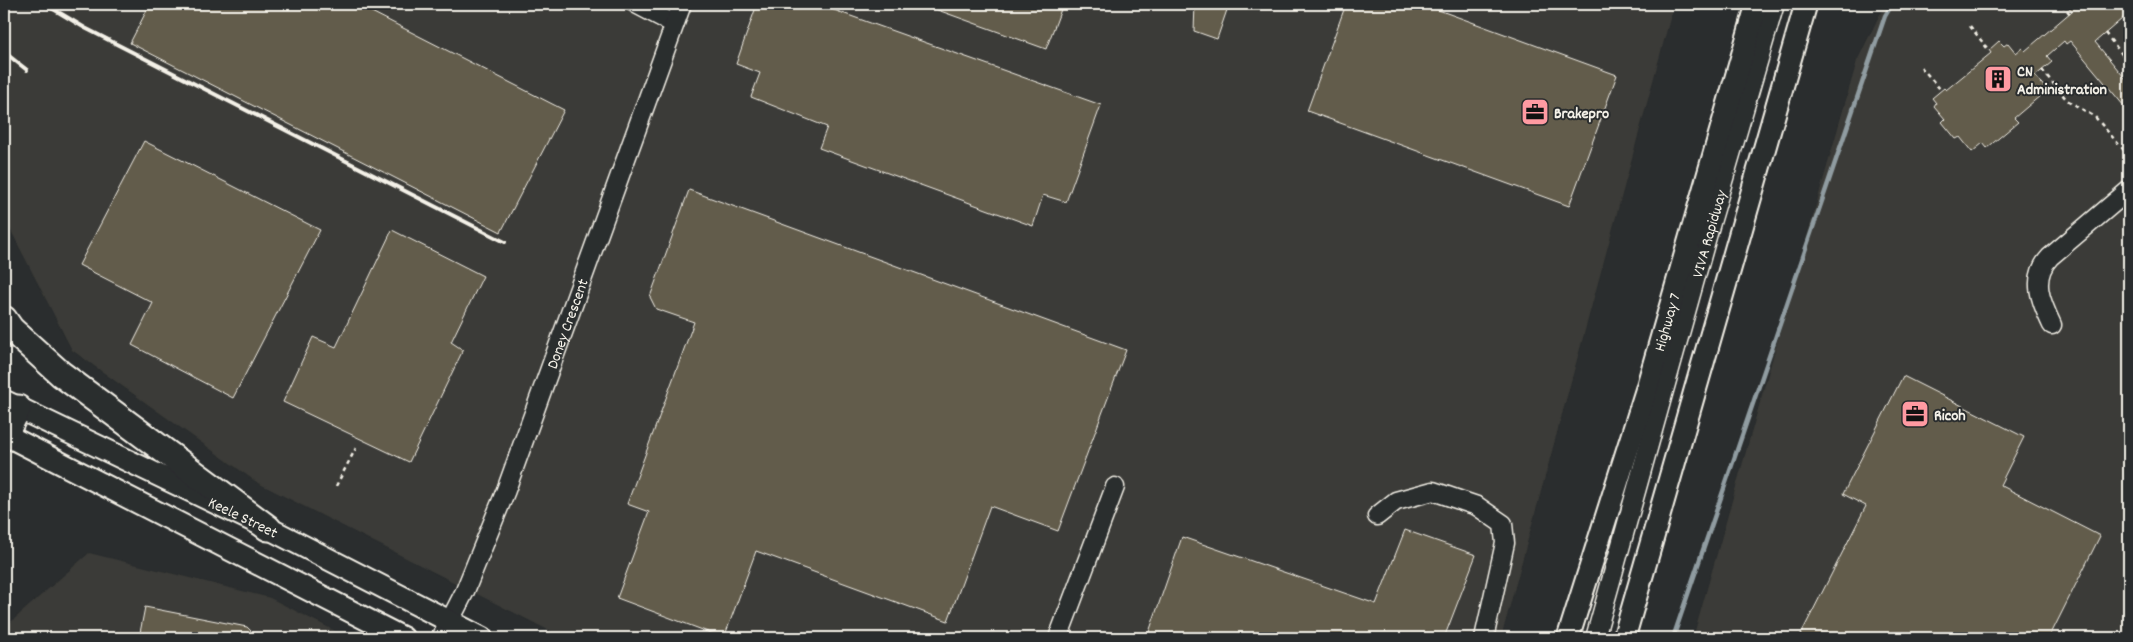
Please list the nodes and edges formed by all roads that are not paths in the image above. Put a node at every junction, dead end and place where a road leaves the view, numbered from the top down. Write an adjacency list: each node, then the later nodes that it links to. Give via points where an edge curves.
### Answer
1 (636, 4): 6 (street)
2 (682, 4): 6 (street, Doney Crescent)
3 (1757, 4): 20 (main road, Highway 7, via 1646,388)
4 (1775, 4): 21 (street, VIVA Rapidway)
5 (1806, 4): 22 (main road)
6 (674, 24): 15 (street, Doney Crescent, via 506,490)
7 (2129, 190): 9 (street, via 2050,257 2044,266 2038,292)
8 (4, 319): 14 (highway, via 61,374)
9 (2052, 325)
10 (11, 405): 11 (highway); 14 (main road, Keele Street)
11 (4, 436): 16 (main road)
12 (1115, 487): 18 (street)
13 (1378, 516): 19 (street, via 1396,501 1434,491 1477,506 1503,524 1505,543)
14 (268, 528): 15 (main road, Keele Street)
15 (446, 630): 17 (main road, Keele Street)
16 (403, 638)
17 (482, 638)
18 (1058, 638)
19 (1484, 638)
20 (1568, 638)
21 (1595, 638)
22 (1624, 638)

